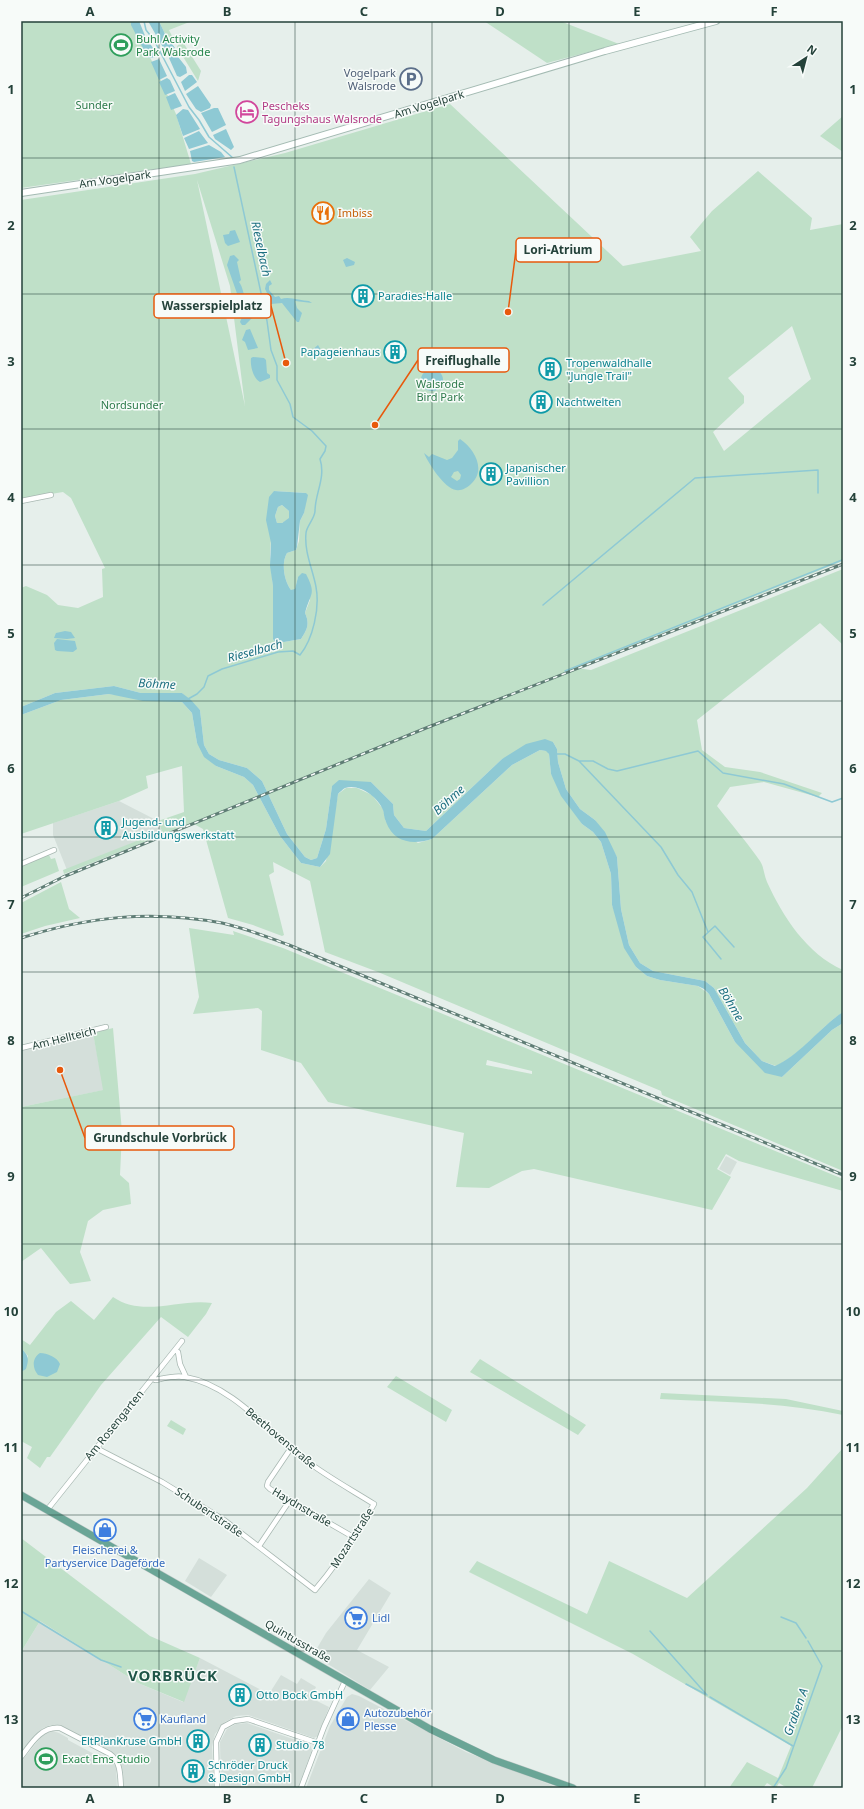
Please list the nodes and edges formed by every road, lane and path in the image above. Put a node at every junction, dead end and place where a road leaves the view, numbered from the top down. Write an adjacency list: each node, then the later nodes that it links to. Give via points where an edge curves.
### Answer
1 (716, 21): 2 (street, Am Vogelpark, via 598,53 240,160)
2 (21, 193)
3 (51, 495): 4 (street)
4 (21, 501)
5 (54, 850): 6 (street)
6 (21, 864)
7 (106, 1027): 8 (street, Am Hellteich)
8 (21, 1048)
9 (182, 1341): 10 (street, Am Rosengarten)
10 (175, 1350): 11 (street, via 178,1352); 12 (street, Am Rosengarten)
11 (186, 1377): 12 (street, Beethovenstraße, via 155,1380); 14 (street, Beethovenstraße, via 219,1390 233,1399)
12 (152, 1378): 13 (street, Am Rosengarten)
13 (96, 1448): 18 (street, Am Rosengarten); 20 (street, Schubertstraße, via 185,1495)
14 (291, 1448): 16 (street, Haydnstraße, via 267,1486); 17 (street, Beethovenstraße, via 316,1468)
15 (21, 1495): 18 (main road, Quintusstraße)
16 (290, 1500): 19 (street, Haydnstraße); 20 (street)
17 (374, 1504): 19 (street, Mozartstraße)
18 (47, 1510): 22 (main road, Quintusstraße)
19 (355, 1538): 21 (street, Mozartstraße)
20 (259, 1546): 21 (street, Schubertstraße)
21 (315, 1590)
22 (345, 1681): 23 (street); 28 (main road, Quintusstraße, via 464,1747 527,1773)
23 (318, 1743): 26 (street, via 248,1719 234,1720 223,1727 216,1742); 27 (street)
24 (21, 1757): 25 (street, via 47,1729 60,1728 116,1759)
25 (121, 1788)
26 (217, 1788)
27 (301, 1788)
28 (573, 1788)

